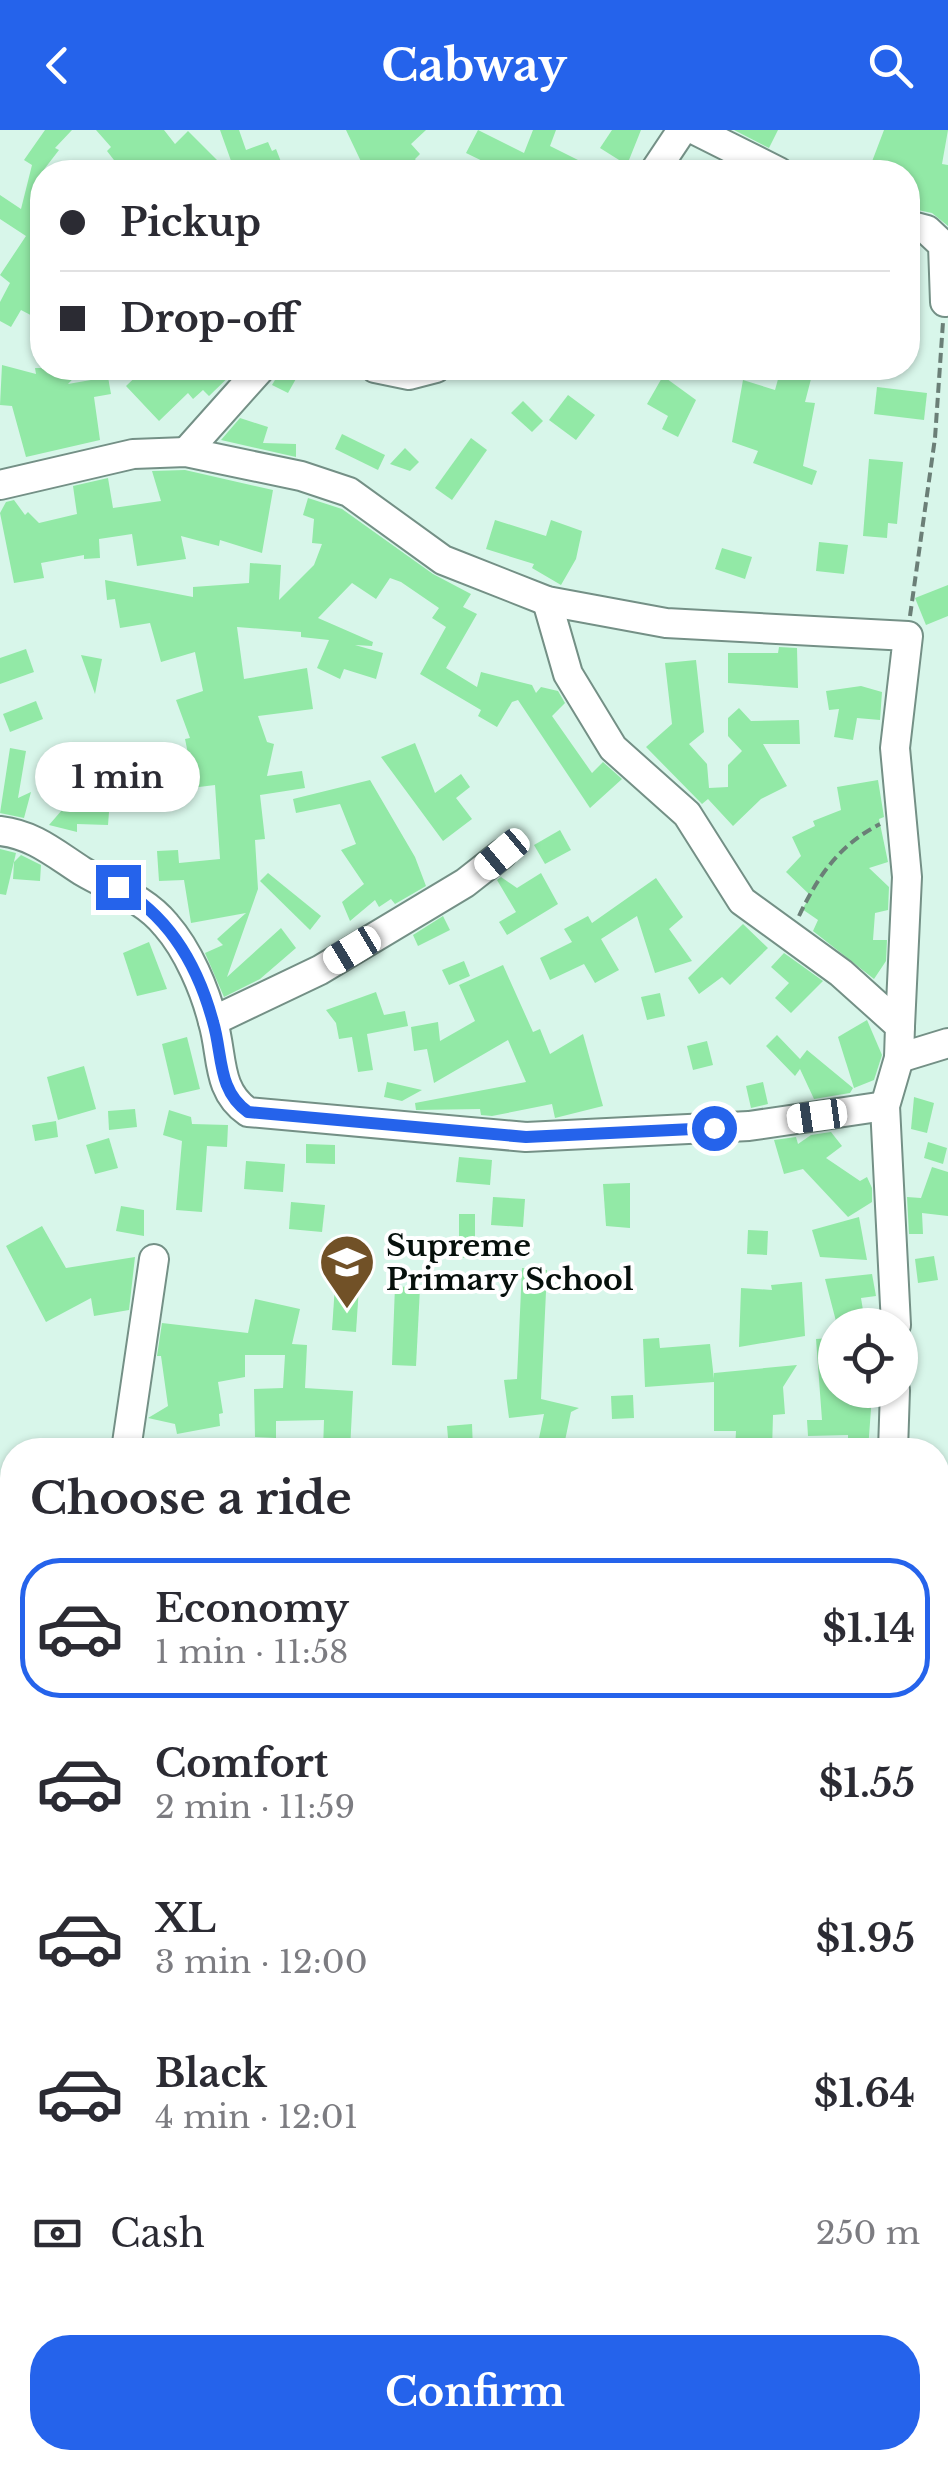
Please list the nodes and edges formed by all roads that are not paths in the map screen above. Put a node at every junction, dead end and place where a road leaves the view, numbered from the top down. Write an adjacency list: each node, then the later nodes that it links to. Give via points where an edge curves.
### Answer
1 (682, 130): 3 (street)
2 (694, 130): 4 (street)
3 (662, 160)
4 (755, 160)
5 (920, 228): 6 (street, via 942,245)
6 (944, 302)
7 (250, 380): 8 (street)
8 (186, 452): 9 (street, via 133,454); 10 (street, via 350,492 444,560)
9 (0, 485)
10 (547, 601): 14 (street, via 568,674 600,731 687,814 742,901); 14 (street, via 666,622 908,636 895,748 907,877)
11 (0, 832): 13 (street, via 39,841 149,907 182,948)
12 (502, 854): 13 (street, via 320,970)
13 (213, 1021): 17 (street, via 229,1094 248,1112 270,1116 526,1137 606,1136 749,1126)
14 (900, 1026): 16 (street)
15 (948, 1043): 16 (street)
16 (899, 1058): 17 (street)
17 (885, 1106): 19 (street)
18 (154, 1259): 21 (street)
19 (895, 1308)
20 (894, 1408): 22 (street)
21 (128, 1438)
22 (893, 1438)

